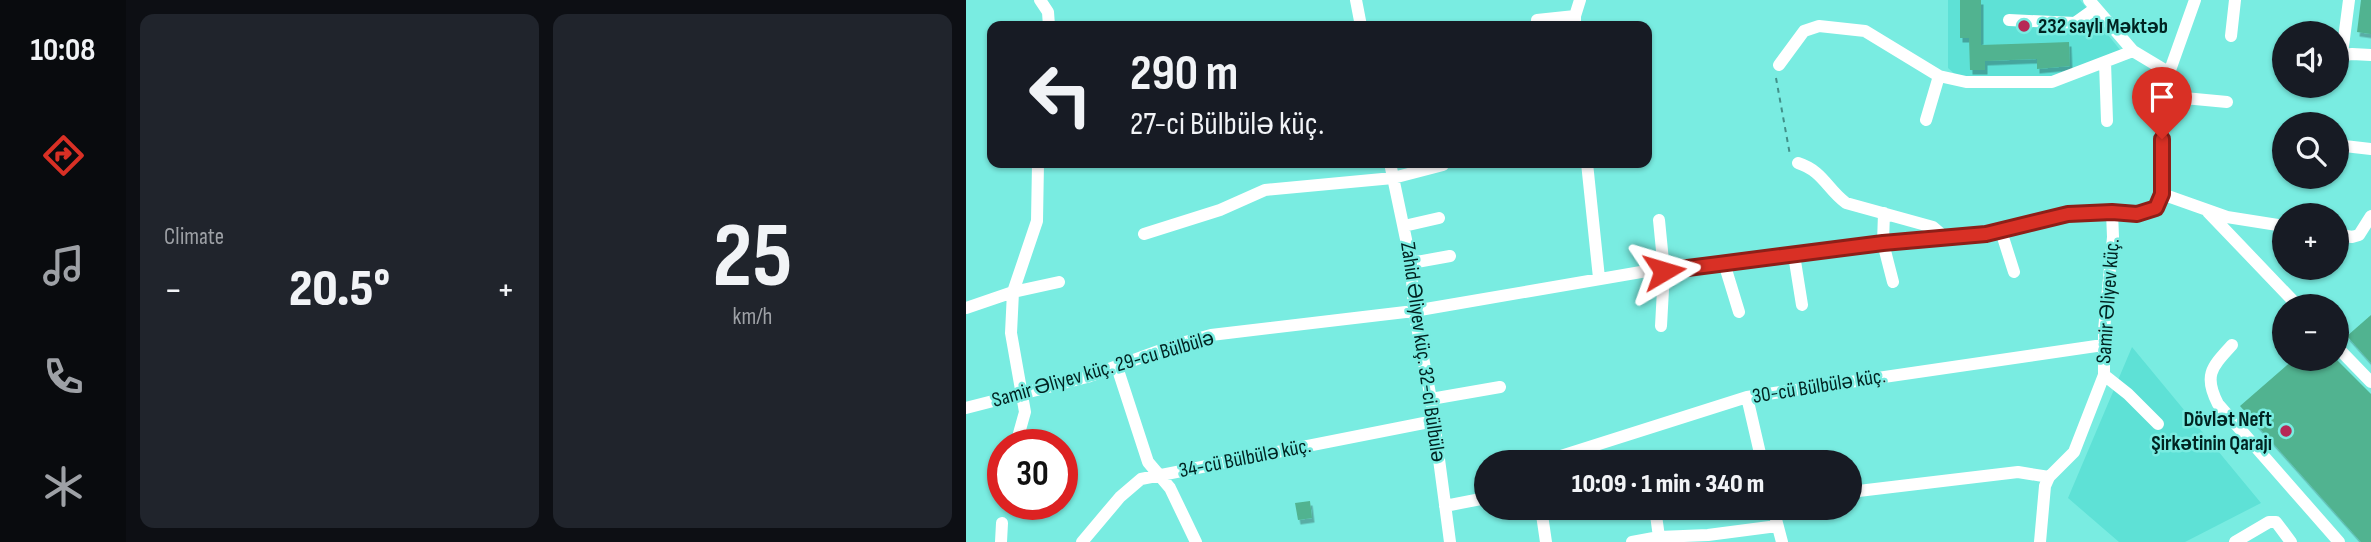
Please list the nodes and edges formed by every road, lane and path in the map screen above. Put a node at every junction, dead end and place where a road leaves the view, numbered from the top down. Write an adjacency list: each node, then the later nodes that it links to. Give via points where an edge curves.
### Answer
1 (1040, 0): 10 (street)
2 (1356, 0): 11 (street)
3 (1580, 0): 12 (street)
4 (2194, 0): 20 (street)
5 (2235, 0): 14 (street)
6 (2349, 0): 13 (street)
7 (2093, 4): 9 (street, via 2075,23); 15 (street)
8 (1538, 20): 12 (street)
9 (2009, 20)
10 (1049, 21)
11 (1360, 21)
12 (1575, 21)
13 (2345, 21)
14 (2231, 36)
15 (2133, 51): 18 (street); 20 (street)
16 (2349, 55): 17 (street)
17 (2371, 55)
18 (2105, 62): 21 (street, via 2052,82 1966,82); 25 (street)
19 (1779, 65): 21 (street, via 1804,31 1831,26 1865,31); 28 (path, via 1777,86 1787,145)
20 (2168, 72): 22 (street)
21 (1939, 75): 24 (street)
22 (2163, 96): 23 (street); 34 (street)
23 (2227, 102)
24 (1926, 120)
25 (2108, 121)
26 (2349, 146): 27 (street)
27 (2371, 149)
28 (1798, 163): 37 (street, via 1810,167 1846,203)
29 (1038, 168): 57 (street, via 1037,221)
30 (1391, 168): 33 (street, Zahid Əliyev küç. 32-ci Bülbülə)
31 (1435, 168): 33 (street)
32 (1588, 168): 54 (street)
33 (1393, 178): 42 (street, Zahid Əliyev küç. 32-ci Bülbülə); 44 (street, via 1265,190)
34 (2162, 194): 35 (street, Samir Əliyev küç. 29-cu Bülbülə, via 2151,211); 36 (street)
35 (2112, 212): 43 (street, Samir Əliyev küç. 29-cu Bülbülə, via 2046,218); 64 (street, Samir Əliyev küç.)
36 (2208, 212): 41 (street); 58 (street)
37 (1884, 214): 46 (street, via 1933,228); 47 (street)
38 (2371, 216): 45 (street, via 2359,235)
39 (1439, 218): 42 (street)
40 (1659, 220): 52 (street)
41 (2272, 224)
42 (1404, 226): 50 (street, Zahid Əliyev küç. 32-ci Bülbülə)
43 (2001, 231): 46 (street, Samir Əliyev küç. 29-cu Bülbülə); 53 (street)
44 (1144, 234)
45 (2349, 236)
46 (1939, 237): 47 (street, Samir Əliyev küç. 29-cu Bülbülə)
47 (1883, 243): 48 (street, Samir Əliyev küç. 29-cu Bülbülə); 56 (street)
48 (1794, 255): 51 (street, Samir Əliyev küç. 29-cu Bülbülə); 59 (street)
49 (1450, 256): 50 (street)
50 (1411, 263): 61 (street, Zahid Əliyev küç. 32-ci Bülbülə)
51 (1724, 263): 52 (street, Samir Əliyev küç. 29-cu Bülbülə); 62 (street)
52 (1664, 271): 54 (street, Samir Əliyev küç. 29-cu Bülbülə); 63 (street)
53 (2014, 272)
54 (1600, 278): 61 (street, Samir Əliyev küç. 29-cu Bülbülə)
55 (1059, 282): 57 (street)
56 (1892, 282)
57 (1013, 292): 60 (street); 71 (street, via 1011,333)
58 (2287, 294)
59 (1802, 305)
60 (966, 308)
61 (1414, 310): 67 (street, Samir Əliyev küç. 29-cu Bülbülə, via 1211,335); 73 (street, Zahid Əliyev küç. 32-ci Bülbülə)
62 (1739, 312)
63 (1661, 326)
64 (2103, 345): 68 (street, Samir Əliyev küç.); 72 (street, 30-cü Bülbülə küç.)
65 (2232, 345): 101 (street, via 2210,375 2218,404)
66 (2349, 359): 69 (street)
67 (1116, 367): 71 (street, Samir Əliyev küç. 29-cu Bülbülə); 80 (street, via 1142,449)
68 (2104, 375): 76 (street); 81 (street, Samir Əliyev küç., via 2074,452)
69 (2371, 382)
70 (1500, 387): 73 (street)
71 (1020, 395): 74 (street, Samir Əliyev küç. 29-cu Bülbülə); 77 (street, via 1025,412)
72 (1747, 397): 78 (street, 30-cü Bülbülə küç.); 79 (street)
73 (1431, 399): 75 (street, Zahid Əliyev küç. 32-ci Bülbülə)
74 (966, 408)
75 (1434, 421): 80 (street, 34-cü Bülbülə küç.); 84 (street, Zahid Əliyev küç. 32-ci Bülbülə)
76 (2158, 424)
77 (1020, 429)
78 (1580, 450)
79 (1759, 450)
80 (1159, 474): 92 (street, 34-cü Bülbülə küç., via 1141,479 1120,496); 93 (street)
81 (2049, 477): 82 (street, via 2018,472); 98 (street)
82 (1862, 491)
83 (1474, 500): 84 (street)
84 (1445, 506): 94 (street, Zahid Əliyev küç. 32-ci Bülbülə)
85 (1543, 520): 95 (street)
86 (1657, 520): 90 (street)
87 (1776, 520): 89 (street)
88 (1002, 523): 91 (street)
89 (1777, 526): 90 (street); 97 (street)
90 (1659, 537): 96 (street)
91 (1001, 542)
92 (1082, 542)
93 (1196, 542)
94 (1450, 542)
95 (1546, 542)
96 (1632, 542)
97 (1782, 542)
98 (2040, 542)
99 (2235, 542): 100 (street, via 2269,522 2276,522)
100 (2291, 542)
101 (2339, 542)

